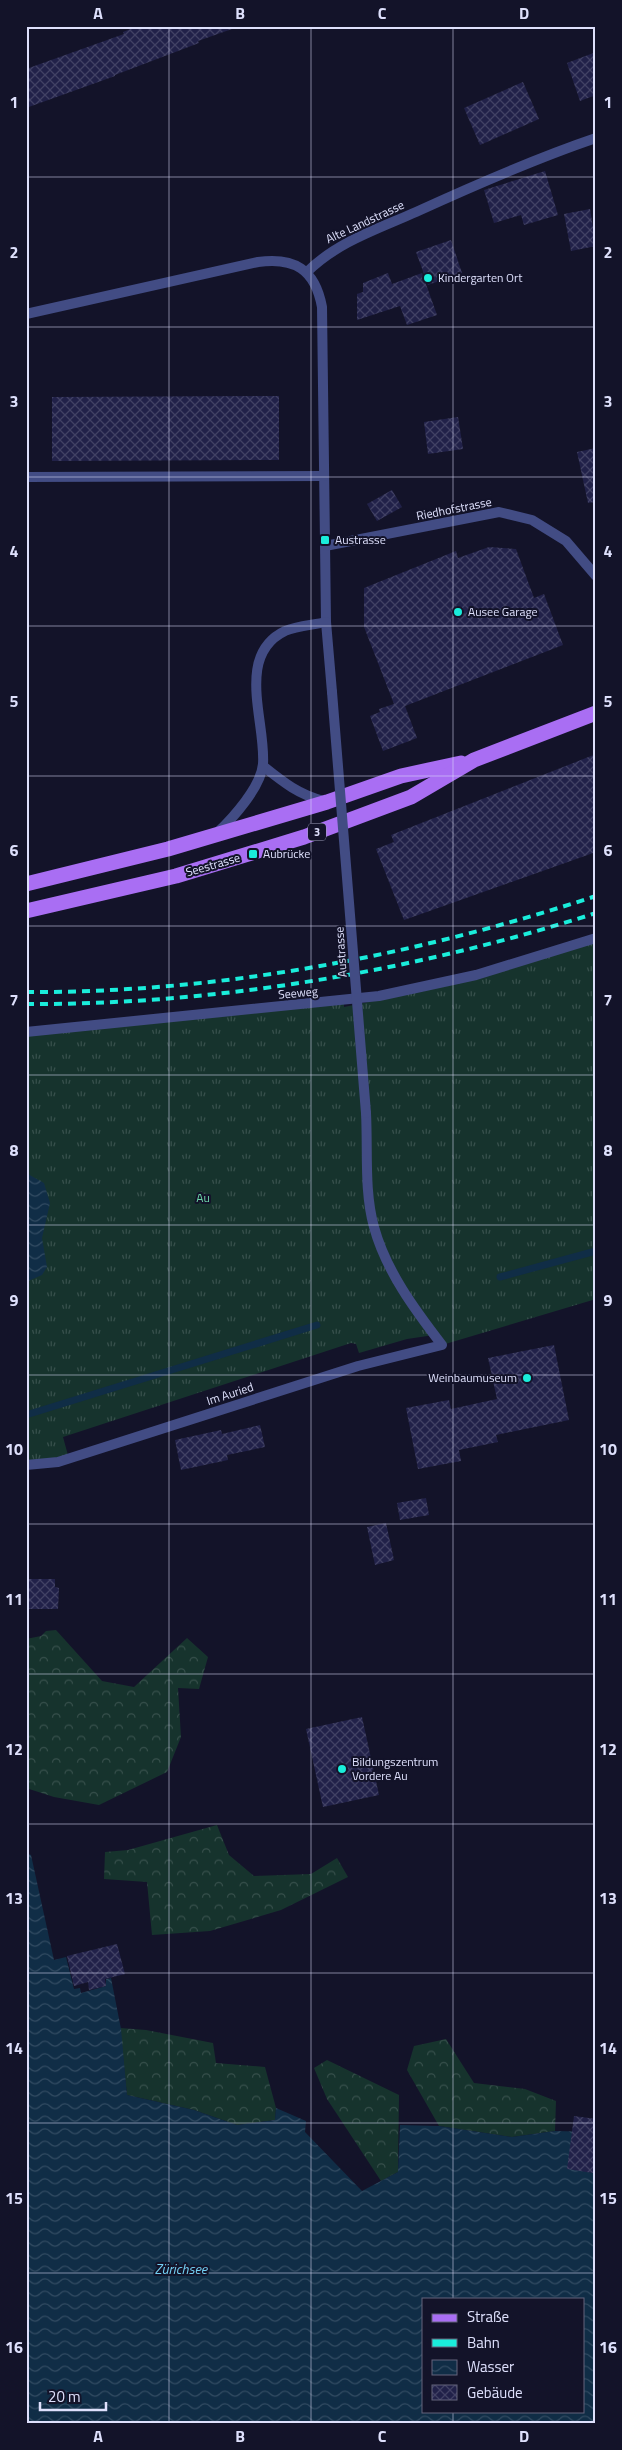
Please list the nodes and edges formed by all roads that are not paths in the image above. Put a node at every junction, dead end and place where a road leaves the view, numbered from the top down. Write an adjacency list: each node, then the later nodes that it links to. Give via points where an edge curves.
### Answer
1 (596, 138): 2 (street, Alte Landstrasse, via 498,174 354,239 325,254)
2 (307, 272): 3 (street, via 289,262 258,262); 4 (street, Austrasse, via 322,306)
3 (26, 314)
4 (324, 476): 5 (street); 6 (street, Austrasse)
5 (26, 477)
6 (325, 546): 7 (street, Riedhofstrasse, via 499,512 532,520 566,541); 8 (street, Austrasse)
7 (596, 576)
8 (326, 622): 11 (street, via 287,630 261,653 257,682); 18 (street, Austrasse, bridge, via 374,1227 386,1259 410,1304)
9 (596, 713): 10 (main road, Seestrasse / 3)
10 (474, 760): 12 (main road, Seestrasse / 3, via 401,776); 15 (main road, Seestrasse / 3, via 411,798 304,837 176,876)
11 (263, 766): 12 (street, via 288,787 306,797); 13 (street, via 248,799)
12 (327, 802): 13 (main road, Seestrasse / 3)
13 (214, 836): 14 (main road, Seestrasse / 3)
14 (26, 884)
15 (26, 911)
16 (596, 938): 17 (street, Seeweg, via 476,975 378,996)
17 (26, 1032)
18 (442, 1345): 19 (street, Im Auried, via 358,1366 58,1462)
19 (26, 1466)

